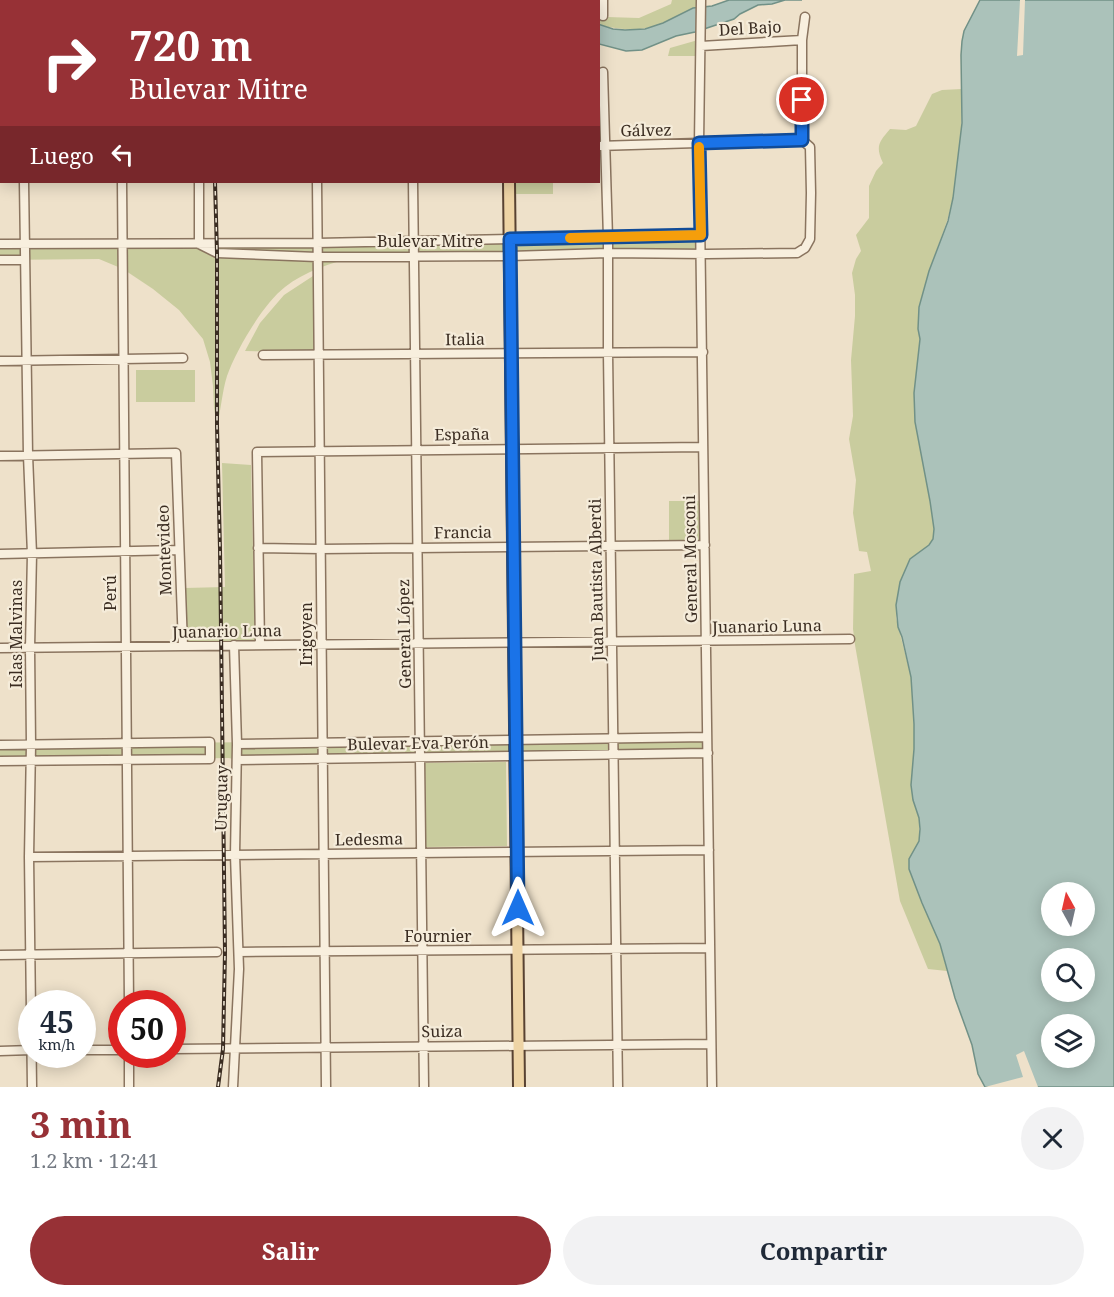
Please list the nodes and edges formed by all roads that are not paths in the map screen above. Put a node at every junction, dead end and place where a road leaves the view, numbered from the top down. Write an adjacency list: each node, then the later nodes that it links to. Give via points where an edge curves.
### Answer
1 (603, 0): 3 (street)
2 (701, 3): 6 (street, General Mosconi)
3 (603, 16)
4 (806, 17): 5 (street)
5 (802, 40): 6 (street, Del Bajo); 8 (street)
6 (700, 46): 9 (street, General Mosconi)
7 (603, 72): 10 (street, Juan Bautista Alberdi)
8 (802, 140): 9 (street, Gálvez); 27 (street, Bulevar Mitre, via 810,147 810,239 805,248 797,253)
9 (699, 143): 10 (street, Gálvez); 17 (street, General Mosconi)
10 (602, 146): 18 (street, Juan Bautista Alberdi)
11 (24, 183): 24 (street, Islas Malvinas)
12 (122, 183): 21 (street, Perú)
13 (198, 183): 25 (street)
14 (316, 183): 22 (street, Irigoyen)
15 (413, 183): 20 (street, General López)
16 (509, 183): 19 (main road)
17 (701, 235): 18 (street, Bulevar Mitre); 27 (street, General Mosconi)
18 (608, 238): 19 (street, Bulevar Mitre); 26 (street, Juan Bautista Alberdi)
19 (510, 239): 20 (street, Bulevar Mitre); 29 (main road)
20 (415, 241): 22 (street, Bulevar Mitre); 28 (street, General López)
21 (123, 243): 24 (street, Bulevar Mitre); 25 (street, Bulevar Mitre); 40 (street, Perú)
22 (317, 243): 25 (street, Bulevar Mitre); 30 (street, Irigoyen)
23 (0, 244): 24 (street, Bulevar Mitre)
24 (25, 244): 32 (street, Islas Malvinas)
25 (199, 244): 30 (street, Bulevar Mitre, via 217,253)
26 (608, 253): 27 (street, Bulevar Mitre); 29 (street, Bulevar Mitre); 35 (street, Juan Bautista Alberdi)
27 (701, 254): 33 (street, General Mosconi)
28 (414, 256): 29 (street, Bulevar Mitre); 30 (street, Bulevar Mitre); 36 (street, General López)
29 (510, 256): 34 (main road)
30 (317, 257): 37 (street, Irigoyen)
31 (0, 260): 32 (street)
32 (24, 260): 41 (street, Islas Malvinas)
33 (703, 352): 35 (street, Italia); 43 (street, General Mosconi)
34 (511, 353): 35 (street, Italia); 36 (street, Italia); 45 (main road)
35 (608, 353): 44 (street, Juan Bautista Alberdi)
36 (415, 354): 37 (street, Italia); 46 (street, General López)
37 (319, 355): 38 (street, Italia); 47 (street, Irigoyen)
38 (263, 356)
39 (183, 358): 40 (street)
40 (123, 359): 41 (street); 48 (street, Perú)
41 (27, 360): 42 (street); 49 (street, Islas Malvinas)
42 (0, 361)
43 (703, 447): 44 (street, España); 51 (street, General Mosconi)
44 (610, 448): 45 (street, España); 53 (street, Juan Bautista Alberdi)
45 (512, 449): 46 (street, España); 52 (main road)
46 (417, 450): 47 (street, España); 55 (street, General López)
47 (320, 451): 54 (street, España, via 257,452); 56 (street, Irigoyen)
48 (124, 453): 49 (street); 57 (street, Montevideo, via 176,453); 58 (street, Perú)
49 (28, 455): 50 (street); 60 (street, Islas Malvinas)
50 (0, 456)
51 (705, 545): 53 (street, Francia); 62 (street, General Mosconi)
52 (513, 546): 53 (street, Francia); 55 (street, Francia); 65 (main road)
53 (611, 546): 63 (street, Juan Bautista Alberdi)
54 (258, 548): 56 (street, Francia); 67 (street)
55 (418, 548): 56 (street, Francia); 64 (street, General López)
56 (321, 549): 68 (street, Irigoyen)
57 (178, 550): 58 (street); 69 (street, Montevideo)
58 (125, 552): 60 (street); 70 (street, Perú)
59 (0, 554): 60 (street)
60 (32, 554): 72 (street, Islas Malvinas)
61 (850, 639): 62 (street, Juanario Luna)
62 (706, 641): 63 (street, Juanario Luna); 73 (street, General Mosconi)
63 (612, 642): 65 (street, Juanario Luna); 74 (street, Juan Bautista Alberdi)
64 (419, 644): 65 (street, Juanario Luna); 68 (street, Juanario Luna); 76 (street, General López)
65 (514, 644): 75 (main road)
66 (234, 645): 67 (street, Juanario Luna); 69 (street, Juanario Luna); 79 (street, Uruguay)
67 (260, 645): 68 (street, Juanario Luna)
68 (322, 645): 77 (street, Irigoyen)
69 (183, 646): 70 (street, Juanario Luna)
70 (126, 647): 72 (street, Juanario Luna); 78 (street, Perú)
71 (0, 648): 72 (street, Juanario Luna)
72 (30, 648): 81 (street, Islas Malvinas)
73 (708, 737): 74 (street, Bulevar Eva Perón); 82 (street, General Mosconi)
74 (614, 738): 75 (street, Bulevar Eva Perón); 83 (street, Juan Bautista Alberdi)
75 (516, 740): 76 (street, Bulevar Eva Perón); 84 (main road)
76 (420, 741): 77 (street, Bulevar Eva Perón); 85 (street, General López)
77 (322, 742): 79 (street, Bulevar Eva Perón); 86 (street, Irigoyen)
78 (127, 744): 81 (street); 87 (street, Perú); 87 (street, via 210,742 210,759)
79 (237, 744): 88 (street, Uruguay)
80 (0, 745): 81 (street)
81 (31, 745): 90 (street, Islas Malvinas)
82 (708, 753): 83 (street, Bulevar Eva Perón); 91 (street, General Mosconi)
83 (613, 755): 84 (street, Bulevar Eva Perón); 92 (street, Juan Bautista Alberdi)
84 (516, 756): 85 (street, Bulevar Eva Perón); 93 (main road)
85 (420, 758): 86 (street, Bulevar Eva Perón); 94 (street, General López)
86 (322, 759): 88 (street, Bulevar Eva Perón); 95 (street, Irigoyen)
87 (127, 760): 90 (street); 97 (street, Perú)
88 (237, 760): 96 (street, Uruguay)
89 (0, 761): 90 (street)
90 (31, 761): 98 (street, Islas Malvinas)
91 (709, 850): 92 (street, Ledesma); 99 (street, General Mosconi)
92 (615, 851): 93 (street, Ledesma); 100 (street, Juan Bautista Alberdi)
93 (517, 852): 94 (street, Ledesma); 101 (main road)
94 (420, 853): 95 (street, Ledesma); 103 (street, General López)
95 (324, 854): 96 (street, Ledesma); 102 (street, Irigoyen)
96 (236, 855): 97 (street, Ledesma); 105 (street, Uruguay)
97 (128, 856): 98 (street, Ledesma); 106 (street, Perú)
98 (29, 857): 108 (street, Islas Malvinas)
99 (710, 948): 100 (street, Fournier); 111 (street, General Mosconi)
100 (616, 949): 101 (street, Fournier); 112 (street, Juan Bautista Alberdi)
101 (518, 950): 103 (street, Fournier); 113 (main road)
102 (325, 951): 103 (street, Fournier); 105 (street, Fournier); 115 (street, Irigoyen)
103 (423, 951): 114 (street, General López)
104 (217, 952): 106 (street)
105 (239, 952): 117 (street, Uruguay)
106 (128, 954): 108 (street); 110 (street, Perú)
107 (0, 955): 108 (street)
108 (30, 955): 109 (street, Islas Malvinas)
109 (31, 990)
110 (129, 990)
111 (711, 1044): 112 (street, Suiza); 129 (street, General Mosconi)
112 (617, 1045): 113 (street, Suiza); 128 (street, Juan Bautista Alberdi)
113 (519, 1046): 114 (street, Suiza); 127 (main road)
114 (424, 1047): 115 (street, Suiza); 126 (street, General López)
115 (326, 1048): 117 (street, Suiza); 125 (street, Irigoyen)
116 (186, 1049): 117 (street, Suiza)
117 (234, 1049): 124 (street)
118 (18, 1050): 119 (street)
119 (0, 1051)
120 (32, 1068): 122 (street, Islas Malvinas)
121 (129, 1068): 123 (street)
122 (32, 1087)
123 (129, 1087)
124 (233, 1087)
125 (326, 1087)
126 (424, 1087)
127 (519, 1087)
128 (618, 1087)
129 (712, 1087)

